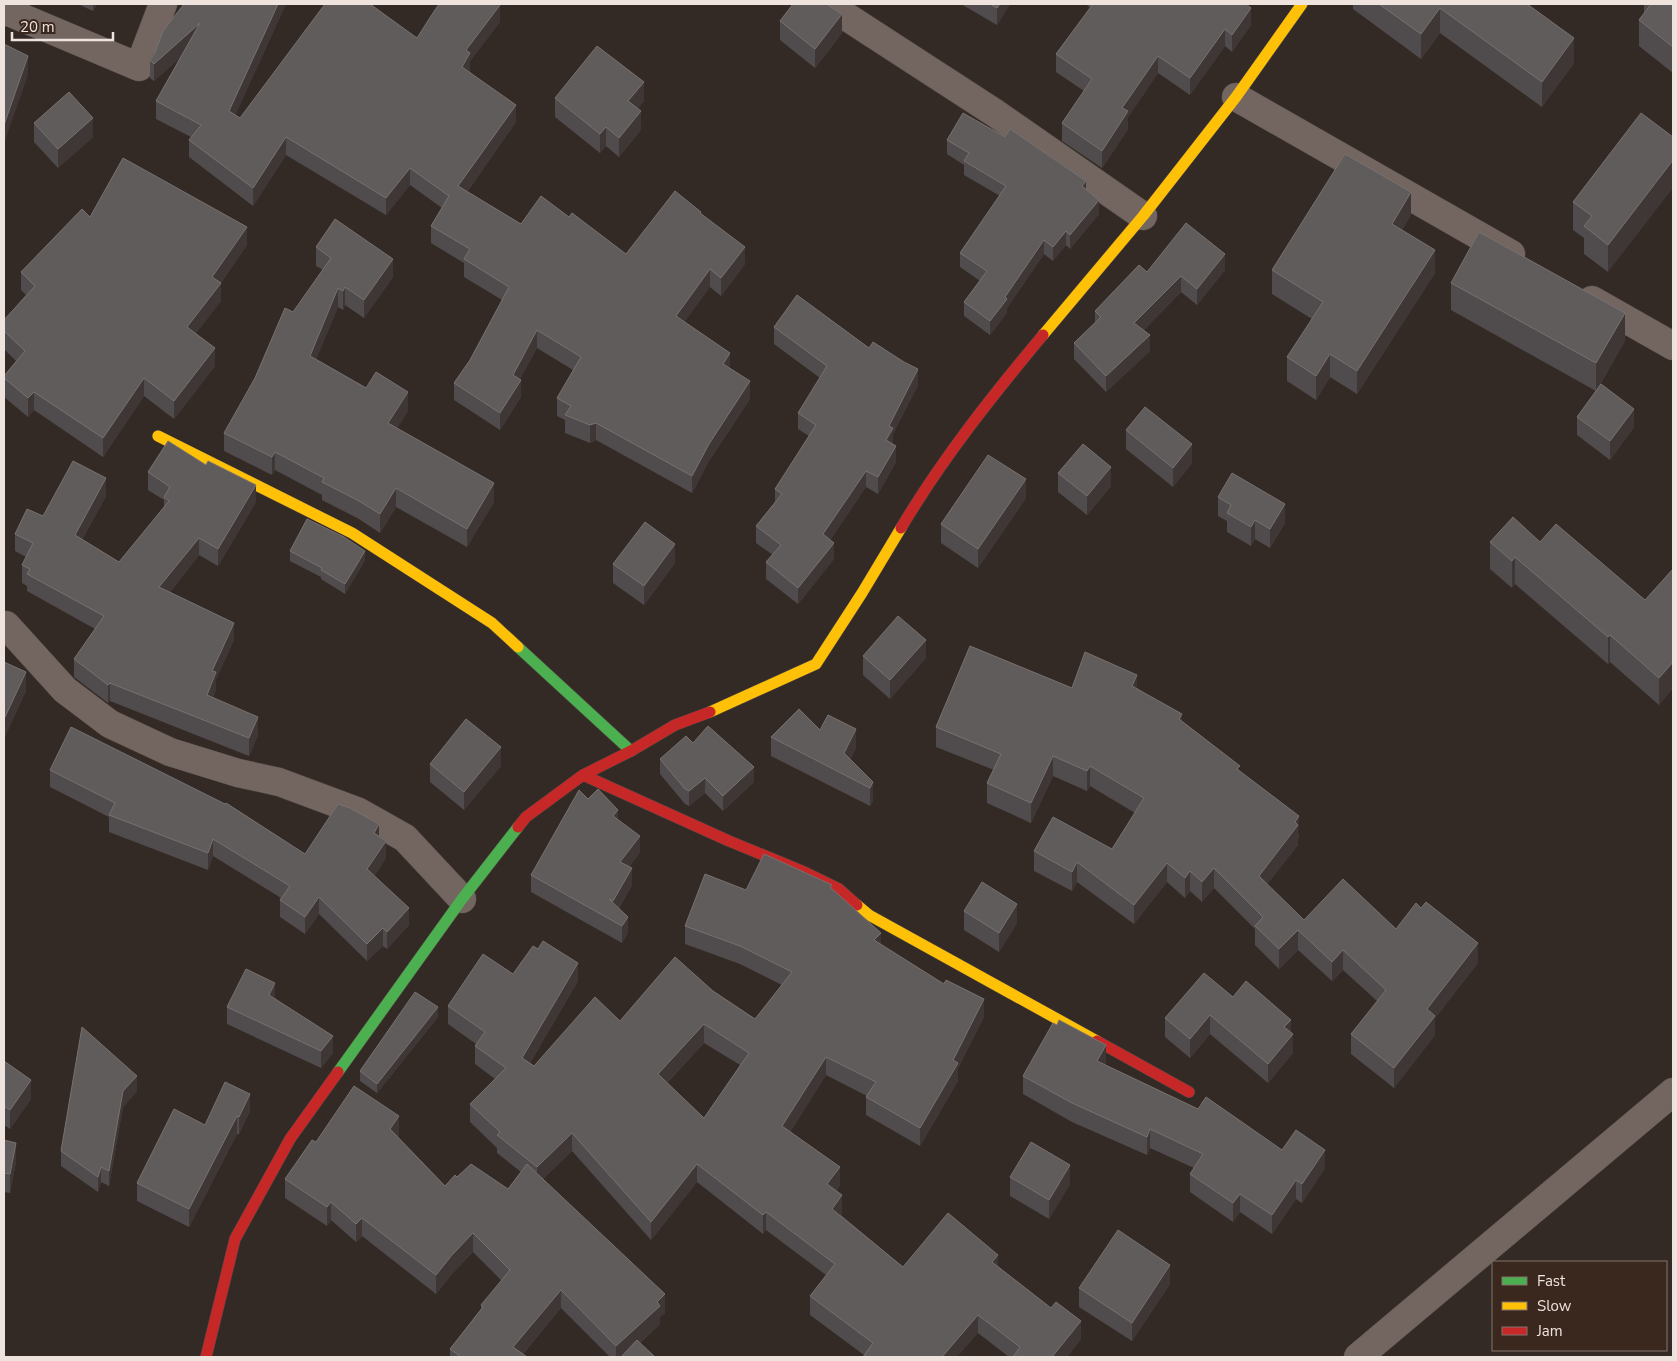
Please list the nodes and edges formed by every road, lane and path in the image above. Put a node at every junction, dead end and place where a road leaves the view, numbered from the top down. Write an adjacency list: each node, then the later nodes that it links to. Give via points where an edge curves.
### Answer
1 (163, 4): 4 (street, via 139,67)
2 (827, 4): 6 (street, via 995,113)
3 (1302, 4): 5 (street)
4 (4, 12)
5 (1236, 97): 6 (street); 7 (street)
6 (1144, 216): 12 (street, via 986,403 925,487 816,664 723,707 675,724)
7 (1529, 264)
8 (1572, 288): 9 (street)
9 (1673, 346)
10 (158, 436): 12 (street, via 352,533 492,623)
11 (4, 624): 14 (street, via 65,690 110,724 170,752 279,782 357,811 405,838)
12 (630, 752): 13 (street)
13 (583, 775): 14 (street, via 526,816); 15 (street, via 839,889 869,915)
14 (462, 899): 17 (street, via 290,1139 253,1205 235,1239)
15 (1189, 1092)
16 (1673, 1092): 18 (street)
17 (206, 1357)
18 (1358, 1357)

